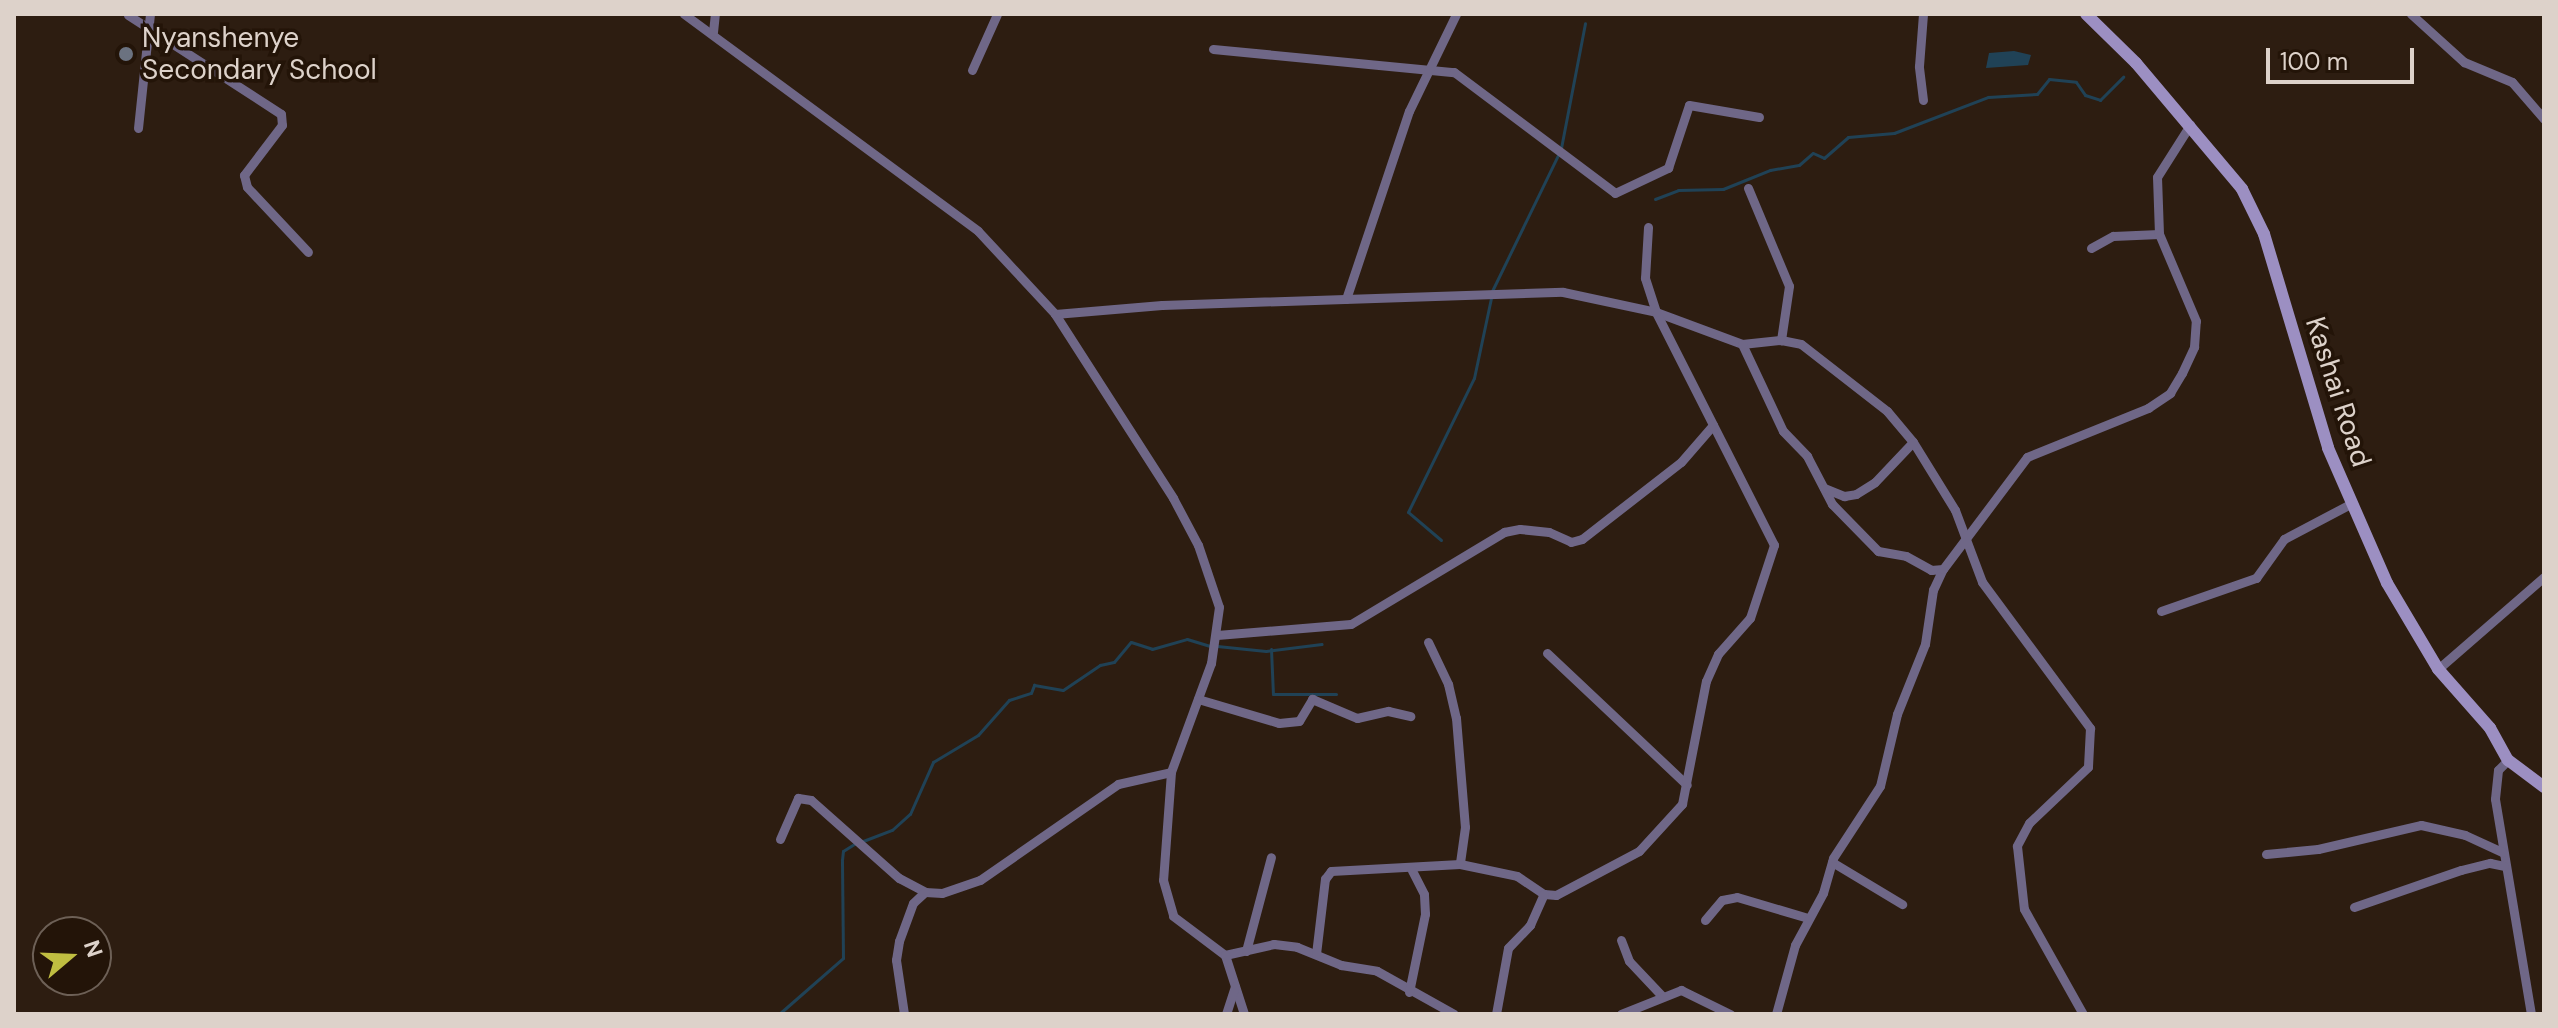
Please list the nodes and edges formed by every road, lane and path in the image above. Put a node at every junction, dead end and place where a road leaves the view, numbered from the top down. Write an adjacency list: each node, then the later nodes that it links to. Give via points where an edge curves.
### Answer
1 (150, 14): 10 (street)
2 (684, 14): 11 (street)
3 (715, 14): 11 (street)
4 (997, 14): 14 (street)
5 (1456, 14): 13 (street)
6 (1923, 14): 15 (street)
7 (2411, 14): 17 (street, via 2464,62 2512,82)
8 (128, 15): 10 (street)
9 (2095, 16): 18 (street, Kashai Road)
10 (152, 32): 19 (street); 24 (street, via 281,114 282,125 244,175 247,187)
11 (713, 32): 27 (street, via 961,216)
12 (1213, 49): 13 (street)
13 (1429, 67): 16 (street, via 1469,81 1615,193 1668,168 1689,105); 25 (street)
14 (972, 70)
15 (1923, 100)
16 (1759, 117)
17 (2544, 119)
18 (2190, 125): 22 (street, via 2158,169); 33 (street, Kashai Road, via 2221,160 2259,220 2309,395)
19 (138, 128)
20 (1748, 188): 28 (street, via 1789,286)
21 (1648, 227): 26 (street, via 1645,278)
22 (2159, 234): 23 (street, via 2113,236); 34 (street, via 2196,321 2194,347 2176,386 2123,420 2027,457)
23 (2091, 248)
24 (308, 252)
25 (1346, 299): 26 (street, via 1563,292); 27 (street)
26 (1656, 312): 29 (street); 30 (street)
27 (1055, 314): 38 (street, via 1198,545 1215,589)
28 (1781, 340): 29 (street); 31 (street, via 1796,341 1851,382)
29 (1742, 344): 32 (street, via 1783,431 1807,456)
30 (1713, 425): 38 (street, via 1681,462 1582,539 1571,542 1549,532 1520,529 1504,532 1351,624); 46 (street, via 1774,545 1750,618 1718,654 1706,681)
31 (1913, 442): 32 (street, via 1856,494 1844,496); 34 (street)
32 (1824, 488): 35 (street, via 1873,548 1906,556 1931,570)
33 (2350, 504): 37 (street, via 2284,539 2256,578); 41 (street, Kashai Road, via 2387,583)
34 (1968, 540): 35 (street); 77 (street, via 1982,582 2090,728 2088,767 2029,823 2017,846 2024,909)
35 (1943, 569): 52 (street, via 1880,786)
36 (2544, 577): 41 (street)
37 (2161, 611)
38 (1217, 635): 42 (street)
39 (1428, 642): 53 (street, via 1448,684 1456,718 1465,827)
40 (1547, 653): 46 (street)
41 (2438, 669): 44 (street, Kashai Road, via 2490,728)
42 (1198, 699): 43 (street, via 1279,723 1299,721 1312,699 1357,718 1381,711); 45 (street)
43 (1410, 716)
44 (2508, 760): 47 (street, Kashai Road); 49 (street, via 2498,770 2495,799)
45 (1171, 772): 56 (street, via 1118,784 980,880 942,893); 65 (street, via 1164,893 1181,924)
46 (1687, 785): 57 (street, via 1675,815 1639,851 1568,890)
47 (2544, 787)
48 (780, 839): 56 (street, via 798,798 811,800 878,862)
49 (2502, 852): 50 (street, via 2465,835 2421,825 2318,849); 54 (street)
50 (2266, 854)
51 (1271, 857): 63 (street)
52 (1832, 862): 58 (street); 60 (street)
53 (1460, 864): 55 (street); 57 (street, via 1517,876)
54 (2504, 866): 59 (street, via 2490,863 2461,870); 78 (street)
55 (1412, 870): 64 (street, via 1361,866 1331,871 1325,879); 67 (street, via 1424,894 1425,914)
56 (925, 892): 69 (street, via 913,903 899,941 896,960)
57 (1544, 894): 73 (street, via 1530,925 1508,948)
58 (1902, 904)
59 (2354, 907)
60 (1808, 918): 61 (street, via 1737,897 1722,900); 76 (street)
61 (1705, 920)
62 (1621, 940): 68 (street, via 1629,961)
63 (1246, 951): 64 (street, via 1287,945); 65 (street)
64 (1316, 954): 67 (street, via 1377,971)
65 (1225, 955): 66 (street)
66 (1235, 986): 70 (street); 71 (street)
67 (1409, 992): 72 (street)
68 (1662, 996): 74 (street); 75 (street, via 1688,991)
69 (904, 1014)
70 (1226, 1014)
71 (1244, 1014)
72 (1454, 1014)
73 (1496, 1014)
74 (1621, 1014)
75 (1730, 1014)
76 (1776, 1014)
77 (2083, 1014)
78 (2531, 1014)

